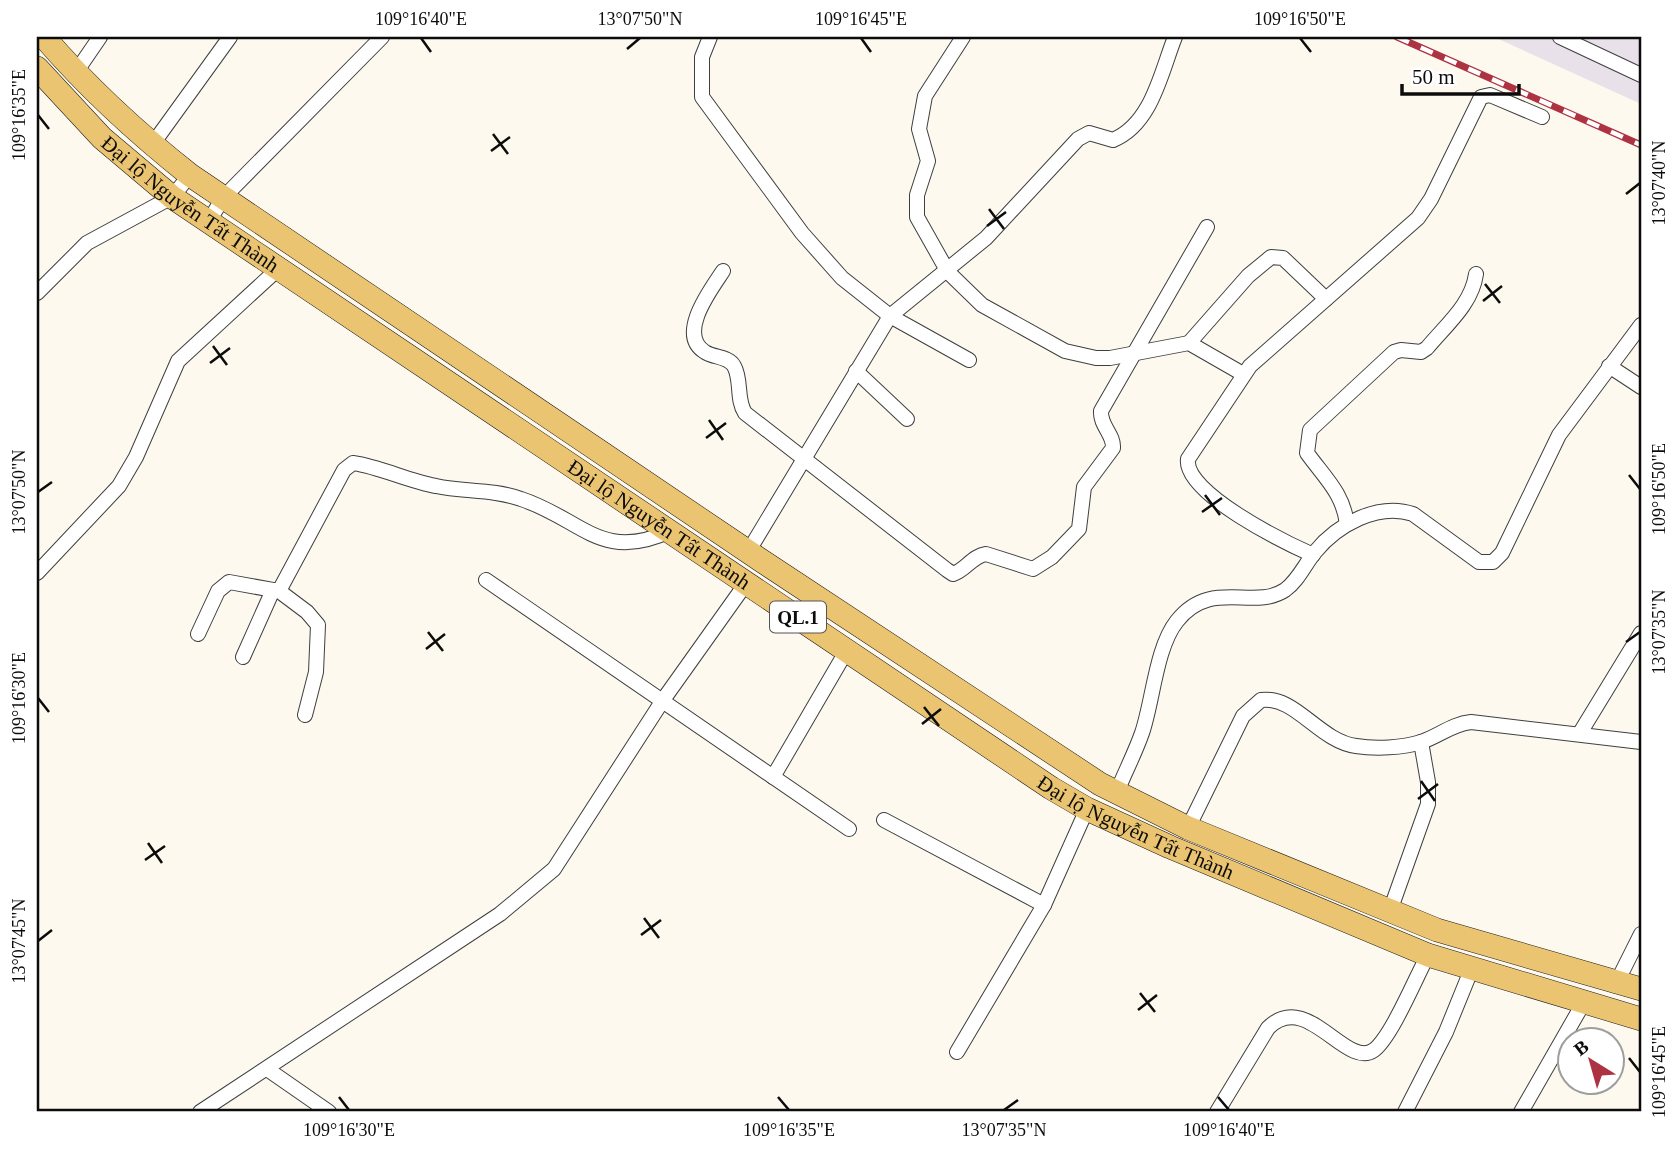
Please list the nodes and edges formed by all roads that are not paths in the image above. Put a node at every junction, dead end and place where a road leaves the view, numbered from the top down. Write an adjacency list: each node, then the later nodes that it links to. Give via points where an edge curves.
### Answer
1 (44, 37): 10 (main road, Đại lộ Nguyễn Tất Thành / QL.1)
2 (100, 37): 10 (street)
3 (230, 37): 13 (street)
4 (382, 37): 16 (street)
5 (710, 37): 25 (street, via 702,57 702,97 822,258)
6 (964, 37): 21 (street, via 925,96 919,129 928,161 917,195 917,217)
7 (1175, 37): 21 (street, via 1139,122 1113,141 1089,134 1078,139)
8 (1560, 37): 11 (street)
9 (37, 68): 15 (main road, Đại lộ Nguyễn Tất Thành / QL.1, via 102,138)
10 (76, 72): 13 (main road, Đại lộ Nguyễn Tất Thành / QL.1)
11 (1641, 75)
12 (1542, 117): 24 (street, via 1490,95 1481,97 1418,218)
13 (152, 145): 14 (main road, Đại lộ Nguyễn Tất Thành / QL.1)
14 (190, 175): 15 (street); 16 (main road, Đại lộ Nguyễn Tất Thành / QL.1)
15 (172, 197): 17 (main road, Đại lộ Nguyễn Tất Thành / QL.1); 23 (street, via 87,243)
16 (223, 198): 17 (street); 39 (main road, Đại lộ Nguyễn Tất Thành / QL.1)
17 (209, 221): 19 (main road, Đại lộ Nguyễn Tất Thành / QL.1)
18 (1207, 227): 28 (street)
19 (279, 268): 37 (main road, Đại lộ Nguyễn Tất Thành / QL.1); 40 (street, via 178,361 119,486)
20 (723, 271): 35 (street, via 697,313 697,342 705,352 734,367 745,413)
21 (948, 272): 25 (street); 28 (street, via 982,305 1065,351 1096,358)
22 (1476, 274): 36 (street, via 1466,303 1427,348 1394,352 1310,430 1307,453 1336,488 1345,504)
23 (37, 293)
24 (1326, 299): 27 (street, via 1283,258 1271,257 1248,276); 32 (street)
25 (890, 316): 29 (street); 31 (street)
26 (1641, 325): 30 (street)
27 (1189, 343): 28 (street); 32 (street)
28 (1134, 352): 35 (street, via 1101,411 1113,448 1084,488 1079,529 1033,569 986,554 953,574)
29 (969, 360)
30 (1609, 366): 33 (street); 36 (street, via 1546,455 1502,553 1493,562 1479,562 1404,511 1381,512)
31 (856, 372): 34 (street); 35 (street)
32 (1243, 374): 38 (street, via 1188,459 1188,469 1242,519)
33 (1641, 387)
34 (907, 419)
35 (803, 461): 39 (street)
36 (1347, 524): 38 (street)
37 (670, 531): 42 (main road, Đại lộ Nguyễn Tất Thành / QL.1); 43 (street, via 646,542 615,542 498,492 431,485 353,463 344,470)
38 (1313, 555): 54 (street, via 1286,589 1269,595 1205,600 1174,624 1142,733)
39 (755, 557): 42 (main road); 54 (main road, Đại lộ Nguyễn Tất Thành / QL.1)
40 (37, 573)
41 (486, 580): 48 (street)
42 (747, 582): 46 (main road, Đại lộ Nguyễn Tất Thành / QL.1); 48 (street)
43 (276, 590): 45 (street, via 225,583); 47 (street); 49 (street, via 307,612 319,630 316,672)
44 (1641, 633): 50 (street)
45 (198, 634)
46 (847, 650): 53 (street); 55 (main road, Đại lộ Nguyễn Tất Thành / QL.1)
47 (243, 657)
48 (663, 699): 53 (street); 69 (street, via 554,869 500,914)
49 (305, 715)
50 (1580, 733): 51 (street); 52 (street, via 1471,722)
51 (1641, 742)
52 (1421, 743): 57 (street, via 1355,746 1333,740 1281,701 1261,700 1243,716); 60 (street, via 1427,804)
53 (773, 778): 58 (street)
54 (1108, 788): 55 (main road); 57 (main road, Đại lộ Nguyễn Tất Thành / QL.1)
55 (1087, 809): 59 (street); 62 (main road, Đại lộ Nguyễn Tất Thành / QL.1)
56 (884, 820): 59 (street)
57 (1188, 828): 60 (main road, Đại lộ Nguyễn Tất Thành / QL.1)
58 (849, 829)
59 (1044, 905): 68 (street)
60 (1390, 911): 64 (main road, Đại lộ Nguyễn Tất Thành / QL.1, via 1437,930)
61 (1641, 934): 64 (street)
62 (1427, 955): 63 (main road, Đại lộ Nguyễn Tất Thành / QL.1); 72 (street, via 1384,1038 1372,1051 1358,1052 1296,1017 1279,1018 1268,1028)
63 (1472, 968): 66 (main road, Đại lộ Nguyễn Tất Thành / QL.1); 73 (street)
64 (1617, 982): 65 (main road, Đại lộ Nguyễn Tất Thành / QL.1)
65 (1641, 989)
66 (1584, 1002): 67 (main road, Đại lộ Nguyễn Tất Thành / QL.1); 74 (street)
67 (1641, 1019)
68 (957, 1052)
69 (267, 1069): 70 (street); 71 (street)
70 (200, 1112)
71 (329, 1112)
72 (1217, 1112)
73 (1405, 1112)
74 (1521, 1112)

